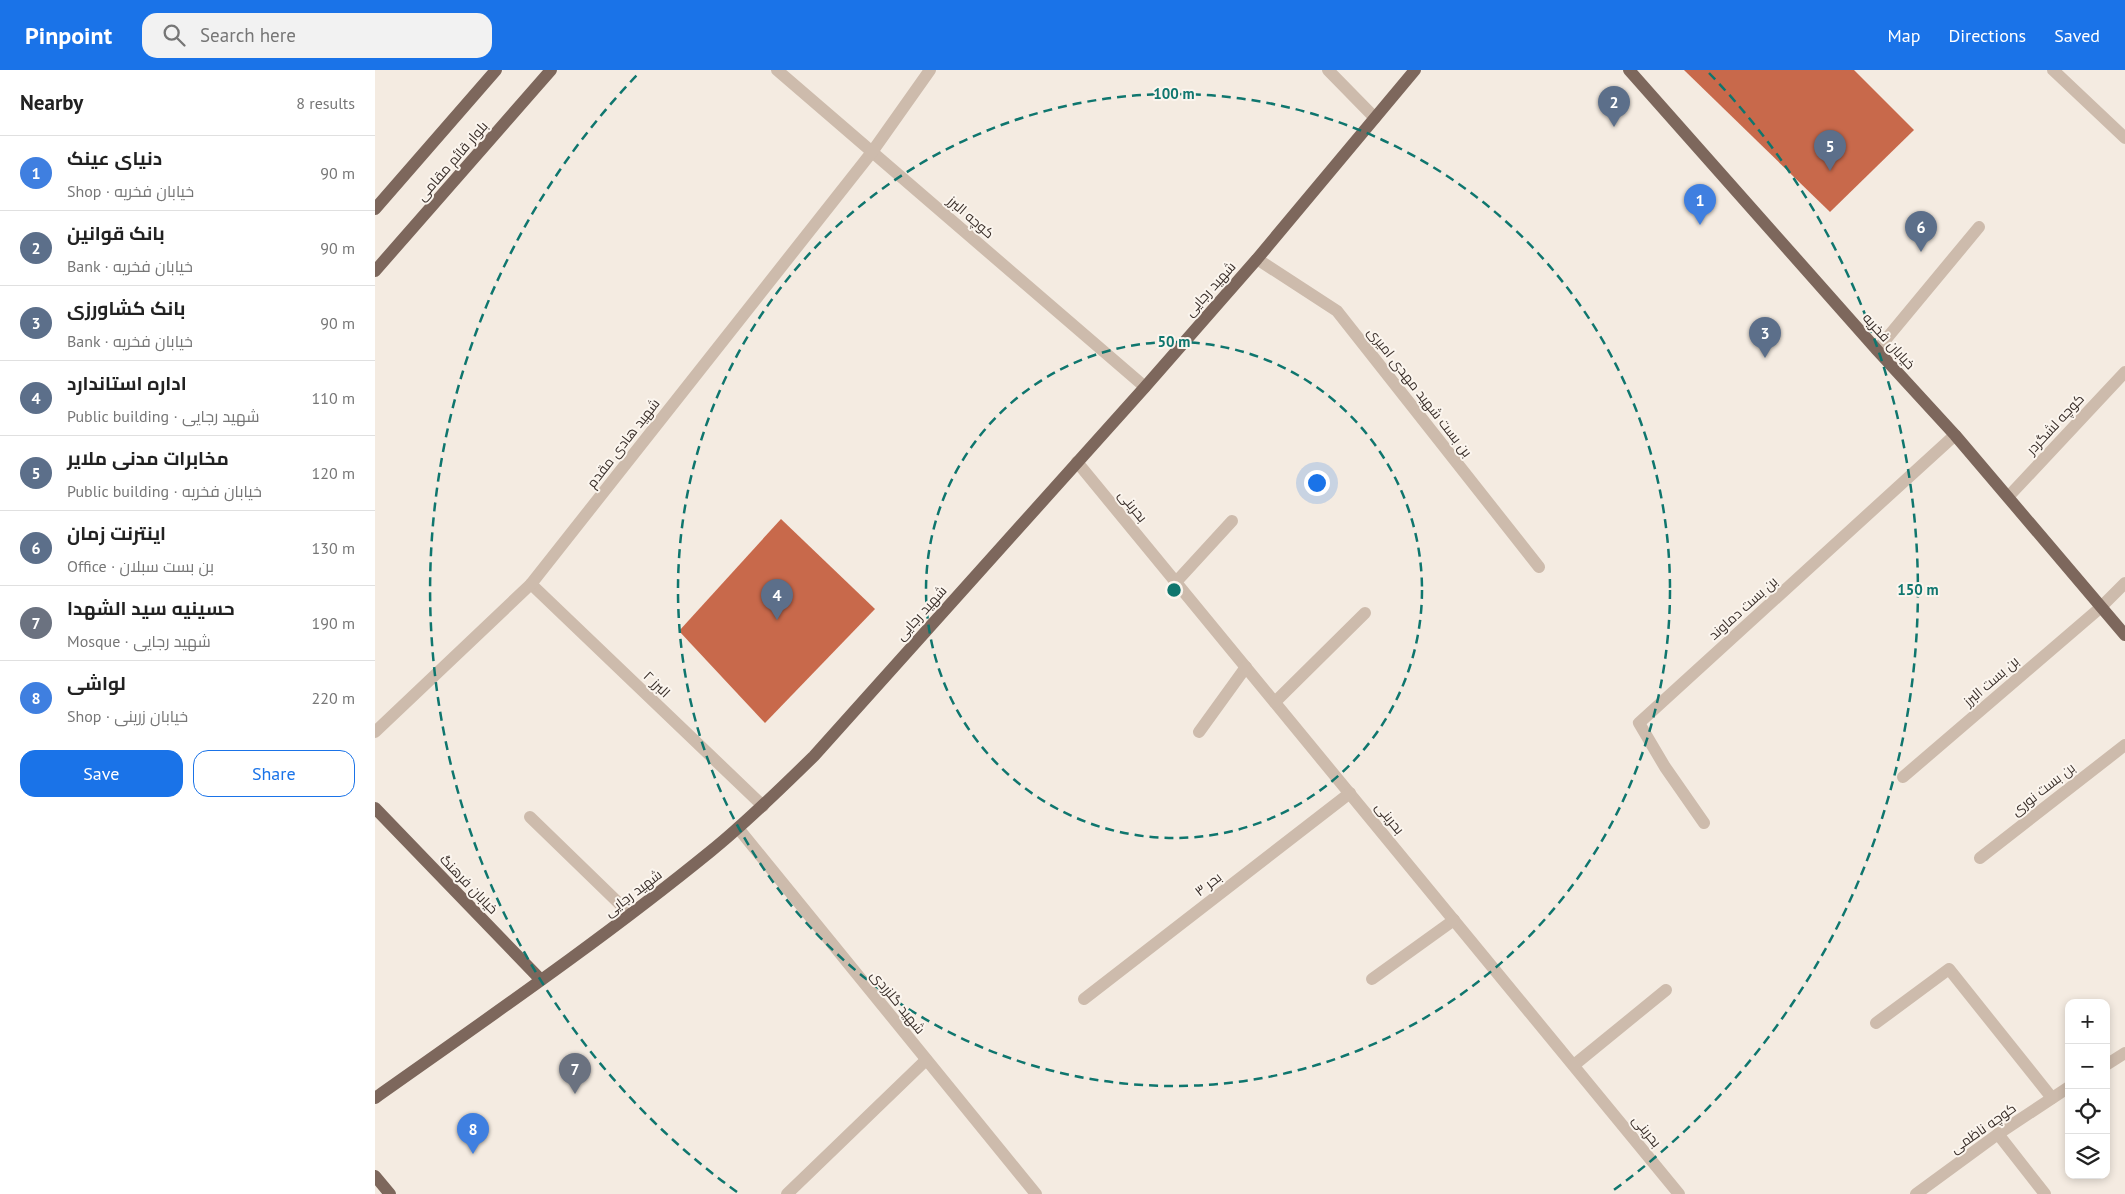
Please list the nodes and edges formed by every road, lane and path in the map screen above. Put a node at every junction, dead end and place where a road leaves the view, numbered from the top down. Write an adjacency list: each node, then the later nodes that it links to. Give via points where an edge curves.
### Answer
1 (496, 70): 12 (main road, بلوار قائم مقامی)
2 (551, 70): 15 (main road, بلوار قائم مقامی)
3 (777, 70): 11 (street, کوچه البرز)
4 (930, 70): 11 (street, شهید هادی مقدم)
5 (1328, 70): 9 (street)
6 (1415, 70): 9 (main road, شهید رجایی)
7 (1629, 70): 16 (main road, خیابان فخریه)
8 (2053, 70): 10 (street)
9 (1375, 118): 14 (main road, شهید رجایی)
10 (2125, 138)
11 (872, 152): 18 (street, کوچه البرز); 26 (street, شهید هادی مقدم)
12 (375, 209)
13 (1979, 227): 16 (street)
14 (1257, 259): 18 (main road, شهید رجایی); 23 (street, بن بست شهید مهدی امیری, via 1337,311)
15 (376, 268)
16 (1877, 350): 19 (main road, خیابان فخریه)
17 (2125, 372): 21 (street, کوچه لشگردر)
18 (1145, 387): 20 (main road, شهید رجایی)
19 (1955, 435): 21 (main road, خیابان فخریه); 40 (street, بن بست دماوند, via 1639,723)
20 (1077, 462): 24 (street, بحرینی); 37 (main road, شهید رجایی, via 814,756)
21 (2008, 497): 27 (main road, خیابان فخریه)
22 (1232, 521): 24 (street)
23 (1539, 567)
24 (1176, 582): 30 (street, بحرینی)
25 (2125, 583): 27 (street, بن بست البرز)
26 (531, 584): 32 (street, شهید هادی مقدم); 37 (street, البرز ۲)
27 (2100, 608): 29 (main road, خیابان فخریه); 35 (street, بن بست البرز)
28 (1365, 613): 31 (street)
29 (2125, 635)
30 (1246, 667): 31 (street, بحرینی); 33 (street)
31 (1275, 702): 36 (street, بحرینی)
32 (375, 732)
33 (1199, 732)
34 (2125, 744): 42 (street, بن بست نوری)
35 (1903, 777)
36 (1350, 793): 44 (street, بحرینی); 48 (street, بحر ۳)
37 (763, 806): 41 (main road, شهید رجایی)
38 (375, 808): 46 (main road, خیابان فرهنگ)
39 (530, 817): 43 (street)
40 (1704, 823)
41 (738, 828): 43 (main road, شهید رجایی); 51 (street, شهید گلزردی)
42 (1980, 858)
43 (630, 914): 46 (main road, شهید رجایی)
44 (1454, 920): 45 (street); 53 (street, بحرینی)
45 (1372, 979)
46 (541, 980): 55 (main road, شهید رجایی)
47 (1666, 990): 53 (street)
48 (1083, 999)
49 (1876, 1022): 56 (street, via 1949,969)
50 (2125, 1053): 52 (street)
51 (926, 1060): 60 (street); 61 (street, شهید گلزردی)
52 (2110, 1062)
53 (1574, 1065): 62 (street, بحرینی)
54 (2066, 1089): 56 (street, کوچه ناظمی)
55 (375, 1098)
56 (2052, 1098): 57 (street, کوچه ناظمی)
57 (1998, 1134): 63 (street, کوچه ناظمی); 64 (street)
58 (375, 1176): 59 (main road)
59 (390, 1194)
60 (787, 1194)
61 (1035, 1194)
62 (1679, 1194)
63 (1917, 1194)
64 (2045, 1194)

